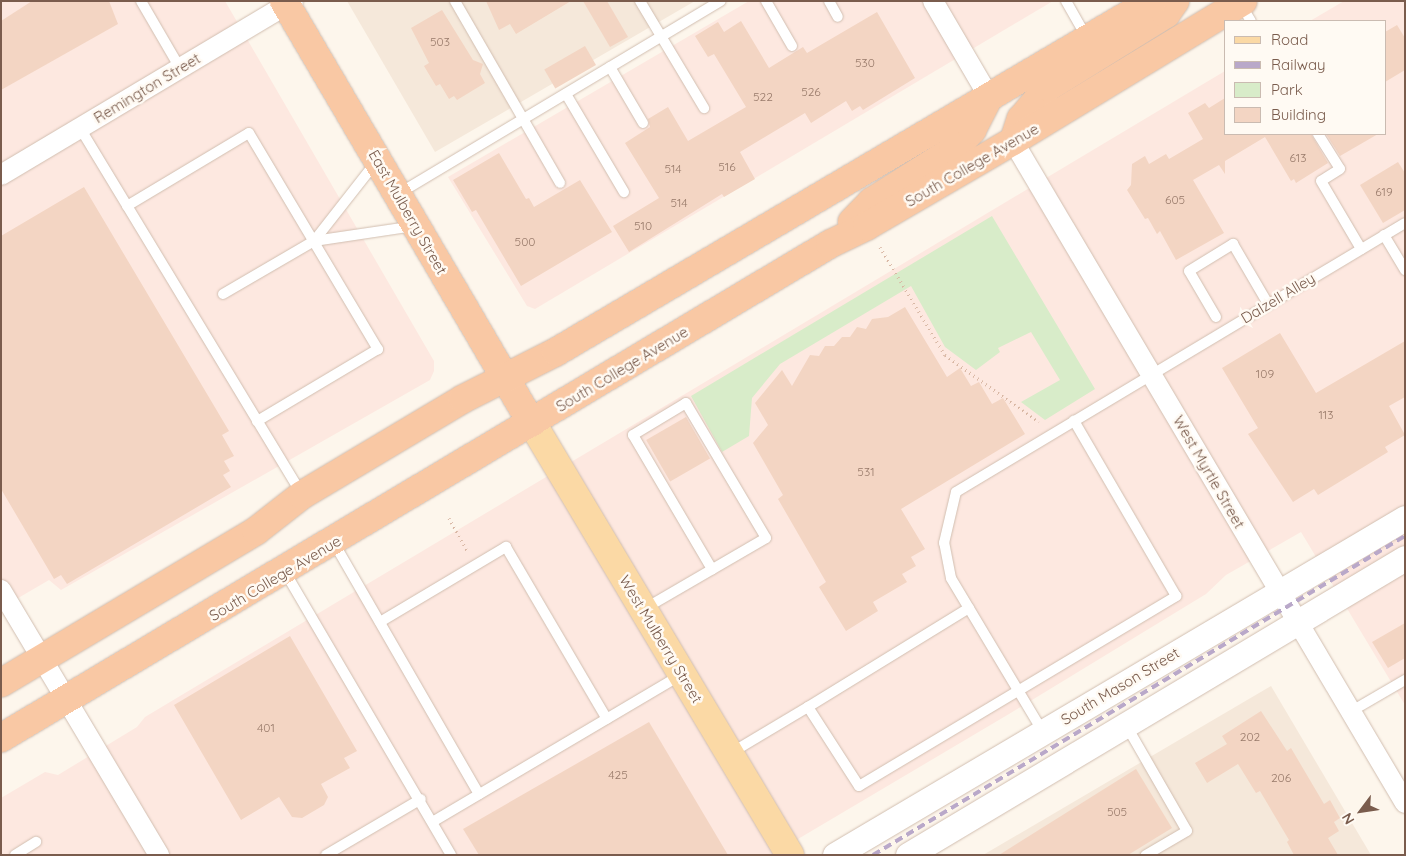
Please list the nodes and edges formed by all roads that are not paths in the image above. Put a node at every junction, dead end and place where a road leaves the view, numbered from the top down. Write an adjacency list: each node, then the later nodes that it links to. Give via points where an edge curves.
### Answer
1 (141, 1): 20 (lane)
2 (455, 1): 24 (lane)
3 (640, 1): 16 (lane)
4 (721, 1): 16 (lane)
5 (766, 1): 18 (lane)
6 (829, 1): 13 (lane)
7 (933, 1): 22 (street)
8 (1066, 1): 17 (lane)
9 (1152, 1): 17 (highway)
10 (1175, 1): 28 (highway, via 1166,14 1048,87 1021,119)
11 (288, 3): 20 (street, Remington Street); 29 (highway, East Mulberry Street)
12 (1245, 9): 14 (highway, South College Avenue)
13 (838, 17)
14 (1226, 20)
15 (1224, 21): 28 (highway, South College Avenue)
16 (661, 37): 19 (lane); 23 (lane)
17 (1087, 39): 22 (highway)
18 (792, 46)
19 (610, 67): 21 (lane); 25 (lane)
20 (180, 68): 26 (street, Remington Street)
21 (566, 94): 24 (lane); 32 (lane)
22 (988, 97): 39 (highway, via 972,130 953,150 871,202); 46 (highway, via 556,352)
23 (704, 108)
24 (522, 119): 31 (lane); 33 (lane)
25 (642, 123)
26 (80, 128): 30 (street, Remington Street); 34 (lane)
27 (1319, 135): 40 (lane, via 1340,169 1321,181)
28 (1013, 141): 39 (highway, South College Avenue, via 868,226); 45 (street, West Myrtle Street)
29 (378, 159): 33 (highway, East Mulberry Street); 38 (lane)
30 (1, 175)
31 (560, 183)
32 (624, 192)
33 (397, 194): 36 (highway, East Mulberry Street)
34 (127, 206): 38 (lane, via 250,133); 47 (lane)
35 (1405, 223): 37 (lane, Dalzell Alley)
36 (415, 226): 38 (lane); 46 (highway, East Mulberry Street)
37 (1384, 235): 40 (lane, Dalzell Alley); 41 (lane)
38 (314, 241): 42 (lane); 47 (lane, via 378,349)
39 (830, 244): 49 (highway, South College Avenue)
40 (1361, 249): 43 (lane, Dalzell Alley)
41 (1405, 270)
42 (223, 294)
43 (1268, 304): 44 (lane, via 1233,244 1189,271); 45 (lane, Dalzell Alley)
44 (1216, 317)
45 (1152, 373): 48 (lane, Dalzell Alley); 57 (street, West Myrtle Street)
46 (505, 377): 49 (highway, East Mulberry Street); 50 (highway)
47 (257, 421): 50 (lane)
48 (1074, 421): 58 (lane, Dalzell Alley, via 956,492 944,543 951,578); 66 (lane, via 1176,596)
49 (532, 424): 52 (highway, South College Avenue); 59 (main road, West Mulberry Street)
50 (302, 495): 62 (highway, via 256,531)
51 (1405, 518): 57 (street, South Mason Street)
52 (334, 543): 55 (highway, South College Avenue); 60 (lane)
53 (1405, 558): 61 (street)
54 (712, 569): 54 (lane, via 633,435 686,403 766,538); 59 (lane)
55 (285, 572): 67 (highway, South College Avenue); 76 (lane)
56 (1, 590): 62 (street)
57 (1280, 592): 61 (street, West Myrtle Street); 72 (street, South Mason Street)
58 (969, 608): 66 (lane, Dalzell Alley); 68 (lane)
59 (643, 610): 63 (main road, West Mulberry Street)
60 (380, 622): 70 (lane, via 506,547); 75 (lane)
61 (1297, 622): 69 (street, West Myrtle Street); 71 (street)
62 (42, 658): 65 (highway); 67 (street)
63 (682, 674): 70 (lane); 74 (main road, West Mulberry Street)
64 (1405, 680): 69 (lane)
65 (1, 683)
66 (1019, 692): 68 (lane, via 859,786); 72 (lane, Dalzell Alley)
67 (67, 700): 73 (highway, South College Avenue); 81 (street)
68 (808, 707): 74 (lane)
69 (1350, 712): 77 (street, West Myrtle Street)
70 (607, 719): 75 (lane)
71 (1125, 725): 86 (street); 87 (lane, via 1187,831)
72 (1043, 732): 85 (street, South Mason Street)
73 (1, 738)
74 (730, 754): 84 (main road, West Mulberry Street)
75 (479, 794): 78 (lane)
76 (421, 799): 78 (lane); 82 (lane)
77 (1405, 803)
78 (434, 821): 83 (lane)
79 (36, 842): 80 (lane)
80 (15, 855)
81 (159, 855)
82 (326, 855)
83 (451, 855)
84 (790, 855)
85 (835, 855)
86 (908, 855)
87 (1146, 855)

